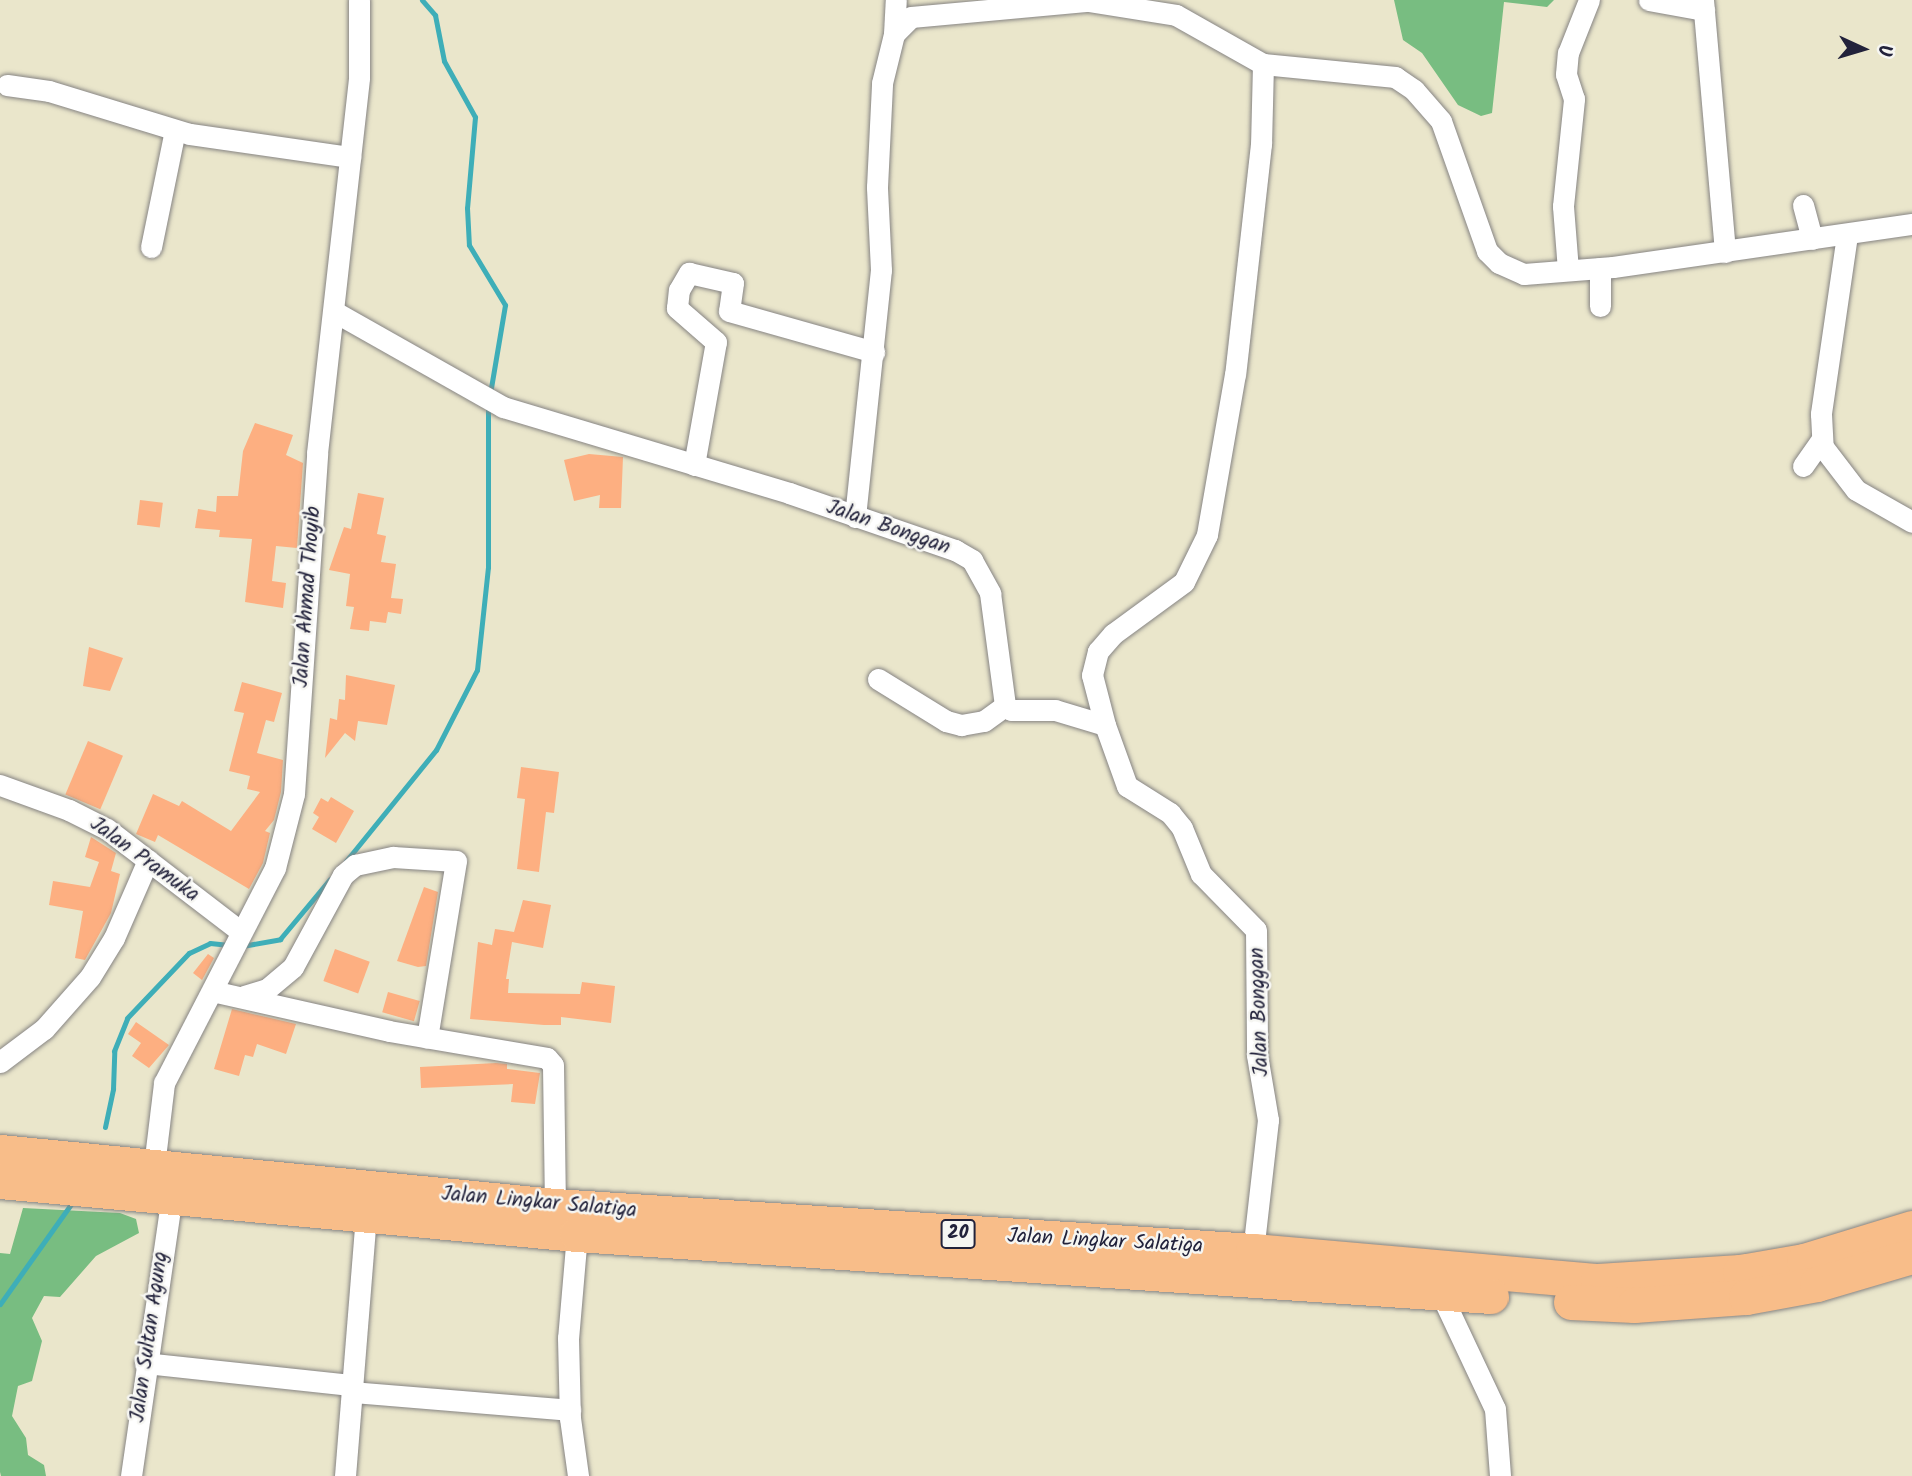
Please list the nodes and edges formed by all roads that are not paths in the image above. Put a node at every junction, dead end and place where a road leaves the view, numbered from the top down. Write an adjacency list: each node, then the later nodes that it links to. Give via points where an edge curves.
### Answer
1 (359, 0): 12 (street, Jalan Ahmad Thoyib, via 359,77)
2 (896, 0): 8 (street)
3 (1589, 0): 20 (street, via 1568,53 1566,74 1574,100 1563,206)
4 (1649, 0): 6 (street)
5 (1088, 1): 7 (street); 8 (street, via 911,17)
6 (1704, 5): 18 (street)
7 (1169, 7): 9 (street)
8 (894, 34): 25 (street, via 881,83 877,187 881,270)
9 (1263, 64): 20 (street, via 1395,77 1430,104 1441,121 1487,251 1499,263 1524,274); 33 (street, Jalan Bonggan, via 1261,144 1243,306 1222,468 1207,535 1184,582 1123,625 1098,651 1092,676)
10 (7, 85): 11 (street, via 49,91)
11 (174, 130): 12 (street, via 261,147); 17 (street)
12 (350, 157): 23 (street, Jalan Ahmad Thoyib)
13 (1803, 205): 16 (street)
14 (1912, 224): 15 (street)
15 (1847, 235): 16 (street); 26 (street)
16 (1812, 239): 18 (street)
17 (151, 247)
18 (1725, 251): 19 (street)
19 (1600, 268): 20 (street); 21 (street)
20 (1568, 270)
21 (1600, 306)
22 (729, 311): 24 (street); 24 (street, via 733,282 696,271 683,277 677,308); 25 (street)
23 (335, 312): 27 (street, Jalan Bonggan, via 503,407); 36 (street, Jalan Ahmad Thoyib, via 317,453 294,794 275,868)
24 (716, 342): 27 (street)
25 (874, 352): 29 (street)
26 (1822, 439): 28 (street); 30 (street, via 1856,490)
27 (694, 465): 29 (street, Jalan Bonggan)
28 (1802, 466)
29 (855, 517): 32 (street, Jalan Bonggan, via 955,550 982,573 994,612)
30 (1912, 522)
31 (878, 679): 32 (street, via 961,725 985,721)
32 (1005, 706): 33 (street, via 1055,710)
33 (1105, 724): 48 (street, Jalan Bonggan, via 1127,786 1170,813 1182,828 1201,874 1256,930 1257,1055 1268,1120)
34 (0, 785): 35 (street, Jalan Pramuka, via 69,810)
35 (148, 860): 36 (street, Jalan Pramuka); 40 (street, via 114,938 90,978 44,1029)
36 (237, 942): 37 (street, Jalan Ahmad Thoyib)
37 (212, 991): 38 (street); 42 (street, Jalan Ahmad Thoyib, via 164,1083)
38 (242, 997): 39 (street); 39 (street, via 267,989 293,967 326,904 355,865 393,857 456,861)
39 (427, 1038): 44 (street, via 542,1056 553,1065)
40 (0, 1062)
41 (0, 1152): 42 (highway, Jalan Lingkar Salatiga / 20)
42 (167, 1178): 43 (highway, Jalan Lingkar Salatiga / 20); 44 (highway, Jalan Lingkar Salatiga / 20); 45 (highway, Jalan Lingkar Salatiga / 20); 52 (street, Jalan Sultan Agung)
43 (0, 1181)
44 (555, 1206): 48 (highway, Jalan Lingkar Salatiga / 20)
45 (366, 1216): 47 (highway, Jalan Lingkar Salatiga / 20); 53 (street)
46 (1912, 1228): 50 (highway, Jalan Lingkar Salatiga / 20, via 1804,1261 1668,1278 1598,1281)
47 (578, 1234): 50 (highway, Jalan Lingkar Salatiga / 20); 54 (street, via 568,1338)
48 (1252, 1251): 50 (highway, Jalan Lingkar Salatiga / 20)
49 (1912, 1256): 51 (highway, Jalan Lingkar Salatiga / 20, via 1817,1284 1670,1303 1588,1303)
50 (1351, 1273): 51 (highway, Jalan Lingkar Salatiga / 20)
51 (1440, 1292): 58 (street, via 1495,1409)
52 (145, 1363): 53 (street); 55 (street, Jalan Sultan Agung)
53 (352, 1389): 54 (street); 56 (street)
54 (570, 1410): 57 (street)
55 (131, 1476)
56 (345, 1476)
57 (578, 1476)
58 (1500, 1476)

